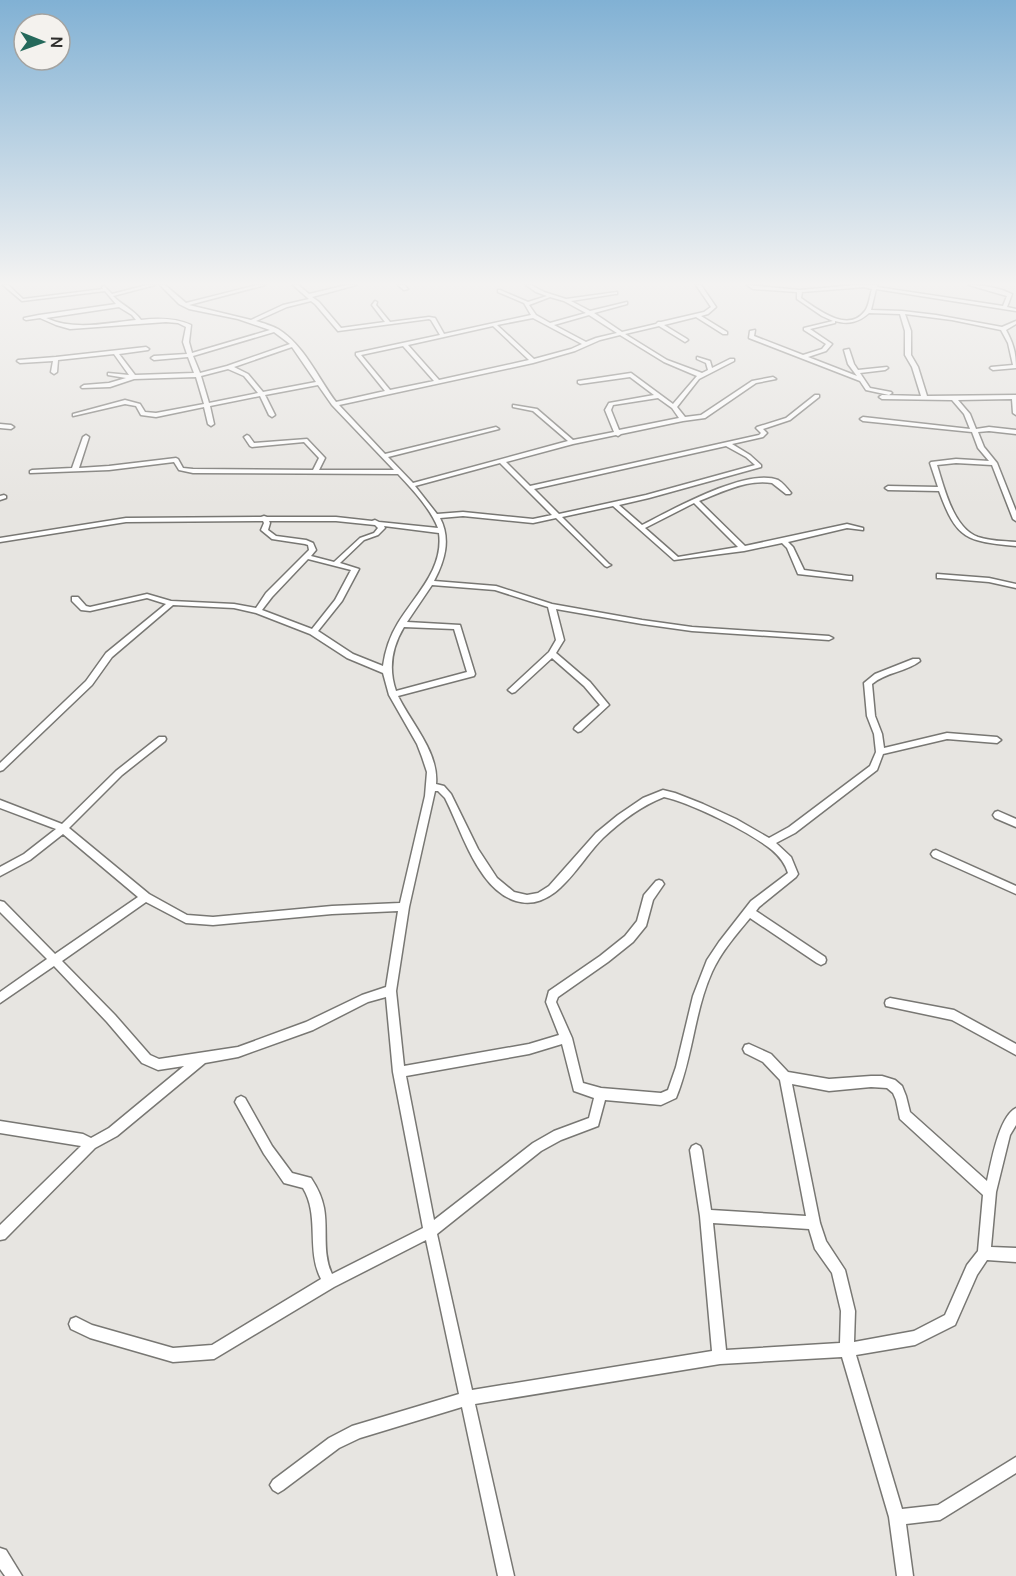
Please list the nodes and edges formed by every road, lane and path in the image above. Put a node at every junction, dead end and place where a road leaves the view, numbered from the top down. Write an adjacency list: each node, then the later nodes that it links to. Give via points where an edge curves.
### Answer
1 (56, 359): 2 (street); 17 (street); 24 (street)
2 (61, 359)
3 (120, 359): 29 (street)
4 (191, 359): 27 (street)
5 (254, 359): 20 (street)
6 (302, 359): 34 (street)
7 (362, 359): 36 (street)
8 (417, 359): 32 (street)
9 (530, 359): 18 (street)
10 (541, 359): 18 (street)
11 (659, 359): 28 (street)
12 (700, 359): 23 (street, via 708,362)
13 (808, 359): 31 (street)
14 (849, 359): 25 (street)
15 (910, 359): 41 (street)
16 (732, 360): 23 (street)
17 (20, 361)
18 (533, 361): 32 (street)
19 (1016, 365): 22 (street)
20 (229, 367): 27 (street); 37 (street, via 246,375)
21 (885, 368): 25 (street)
22 (993, 368)
23 (710, 370): 28 (street)
24 (54, 372)
25 (857, 372): 31 (street)
26 (110, 374): 29 (street)
27 (198, 375): 29 (street); 45 (street)
28 (701, 375): 48 (street)
29 (133, 377): 35 (street, via 110,385)
30 (773, 380): 52 (street, via 754,382 703,417)
31 (862, 380): 40 (street, via 873,391)
32 (436, 381): 36 (street)
33 (580, 382): 38 (street, via 626,374)
34 (318, 383): 37 (street); 46 (street)
35 (84, 387)
36 (388, 392): 46 (street)
37 (262, 394): 45 (street); 51 (street)
38 (657, 396): 48 (street); 60 (street, via 611,404 608,410)
39 (817, 396): 64 (street, via 788,419 759,428 764,433 761,436)
40 (910, 396): 41 (street); 42 (street)
41 (924, 396): 44 (street)
42 (882, 397)
43 (1015, 397): 44 (street); 49 (street)
44 (954, 398): 58 (street)
45 (206, 403): 50 (street, via 156,415 143,414 138,405 125,402); 54 (street)
46 (334, 404): 65 (street)
47 (515, 406): 63 (street, via 535,410)
48 (674, 407): 52 (street)
49 (1016, 413)
50 (75, 415)
51 (272, 415)
52 (683, 419): 60 (street)
53 (863, 419): 58 (street)
54 (211, 424)
55 (0, 426): 56 (street)
56 (10, 428)
57 (496, 429): 65 (street)
58 (975, 431): 59 (street); 67 (street, via 981,448)
59 (1016, 432)
60 (618, 435): 63 (street)
61 (86, 437): 68 (street)
62 (247, 437): 69 (street, via 252,445 260,446 305,440 322,458)
63 (572, 442): 66 (street)
64 (727, 444): 73 (street); 78 (street, via 759,466)
65 (383, 456): 71 (street)
66 (502, 461): 72 (street); 73 (street)
67 (994, 464): 75 (street, via 935,461); 82 (street)
68 (75, 469): 69 (street, via 176,460 185,470); 70 (street)
69 (316, 470): 71 (street)
70 (32, 472)
71 (398, 472): 72 (street)
72 (411, 485): 80 (street)
73 (529, 488): 79 (street)
74 (888, 488): 75 (street)
75 (942, 489): 89 (street, via 964,532 987,541)
76 (788, 493): 77 (street, via 776,481 767,480 729,487)
77 (695, 500): 84 (street); 90 (street)
78 (614, 504): 79 (street); 84 (street)
79 (557, 515): 80 (street, via 533,521 463,514); 93 (street)
80 (435, 516): 86 (street)
81 (264, 518): 83 (street); 87 (street, via 126,520); 91 (street, via 264,530 270,536 311,544 313,550)
82 (1016, 519)
83 (375, 522): 86 (street); 92 (street, via 381,528 379,531 362,539)
84 (641, 528): 90 (street, via 676,559)
85 (861, 529): 88 (street, via 848,526)
86 (442, 531): 96 (street, via 440,562)
87 (0, 540)
88 (784, 541): 90 (street); 95 (street, via 801,572)
89 (1016, 544)
90 (744, 549)
91 (307, 557): 92 (street); 101 (street)
92 (335, 564): 103 (street, via 353,567 354,573)
93 (607, 565)
94 (940, 576): 97 (street)
95 (849, 578)
96 (432, 583): 100 (street, via 496,588); 102 (street)
97 (1016, 586)
98 (75, 599): 99 (street, via 90,609 147,596)
99 (171, 603): 101 (street); 114 (street, via 109,655 89,682)
100 (551, 606): 104 (street, via 692,628); 105 (street, via 560,640)
101 (258, 611): 103 (street)
102 (401, 624): 107 (street, via 388,654); 109 (street, via 457,627 471,674)
103 (314, 632): 107 (street, via 350,656)
104 (829, 638)
105 (552, 654): 108 (street); 110 (street, via 605,705)
106 (916, 661): 113 (street, via 868,683)
107 (387, 671): 109 (street)
108 (512, 690)
109 (394, 694): 115 (street, via 430,767)
110 (578, 729)
111 (162, 739): 119 (street, via 119,773)
112 (997, 740): 113 (street, via 947,736)
113 (880, 752): 120 (street, via 874,768 792,830)
114 (0, 768)
115 (430, 787): 120 (street, via 441,788 448,796 494,880 521,900 545,896 576,866 597,837 663,793 680,797); 127 (street)
116 (0, 804): 119 (street)
117 (999, 815): 118 (street)
118 (1016, 823)
119 (63, 828): 122 (street, via 27,857); 125 (street)
120 (769, 842): 128 (street, via 793,866 793,874)
121 (936, 854): 124 (street)
122 (0, 872)
123 (659, 884): 134 (street, via 648,898 642,923 629,939 553,994 550,1002)
124 (1016, 890)
125 (145, 897): 127 (street, via 186,919 213,921); 129 (street, via 94,936)
126 (0, 905): 129 (street)
127 (404, 907): 131 (street)
128 (749, 912): 130 (street); 140 (street, via 722,946 703,980 672,1094 661,1099)
129 (52, 959): 132 (street); 137 (street, via 82,985 146,1059 158,1065)
130 (821, 960)
131 (391, 991): 137 (street, via 264,1043); 138 (street)
132 (0, 999)
133 (890, 1003): 136 (street, via 954,1015)
134 (566, 1038): 138 (street, via 528,1049); 140 (street, via 579,1087)
135 (749, 1049): 139 (street, via 767,1058)
136 (1016, 1050)
137 (202, 1059): 144 (street, via 113,1132)
138 (399, 1072): 149 (street)
139 (784, 1077): 146 (street, via 833,1086 882,1080 895,1085 904,1098 904,1115); 148 (street)
140 (601, 1094): 149 (street, via 594,1122 537,1147)
141 (241, 1102): 153 (street, via 288,1179 307,1182 313,1189 321,1222 317,1243 322,1272)
142 (1016, 1114): 146 (street, via 1005,1133)
143 (0, 1127): 144 (street)
144 (91, 1144): 150 (street)
145 (696, 1150): 147 (street)
146 (990, 1192): 151 (street)
147 (706, 1216): 148 (street); 156 (street)
148 (814, 1222): 155 (street, via 820,1244 838,1270 848,1311)
149 (430, 1231): 153 (street); 157 (street)
150 (0, 1234)
151 (984, 1253): 152 (street); 155 (street, via 972,1270 950,1320 915,1338)
152 (1016, 1255)
153 (329, 1282): 154 (street, via 214,1352 173,1355 90,1331)
154 (76, 1323)
155 (847, 1350): 156 (street); 160 (street)
156 (720, 1357): 157 (street)
157 (468, 1398): 159 (street, via 357,1431 334,1443); 163 (street)
158 (1016, 1464): 160 (street, via 940,1512)
159 (278, 1485)
160 (897, 1517): 164 (street)
161 (0, 1556): 162 (street)
162 (14, 1576)
163 (506, 1576)
164 (905, 1576)

